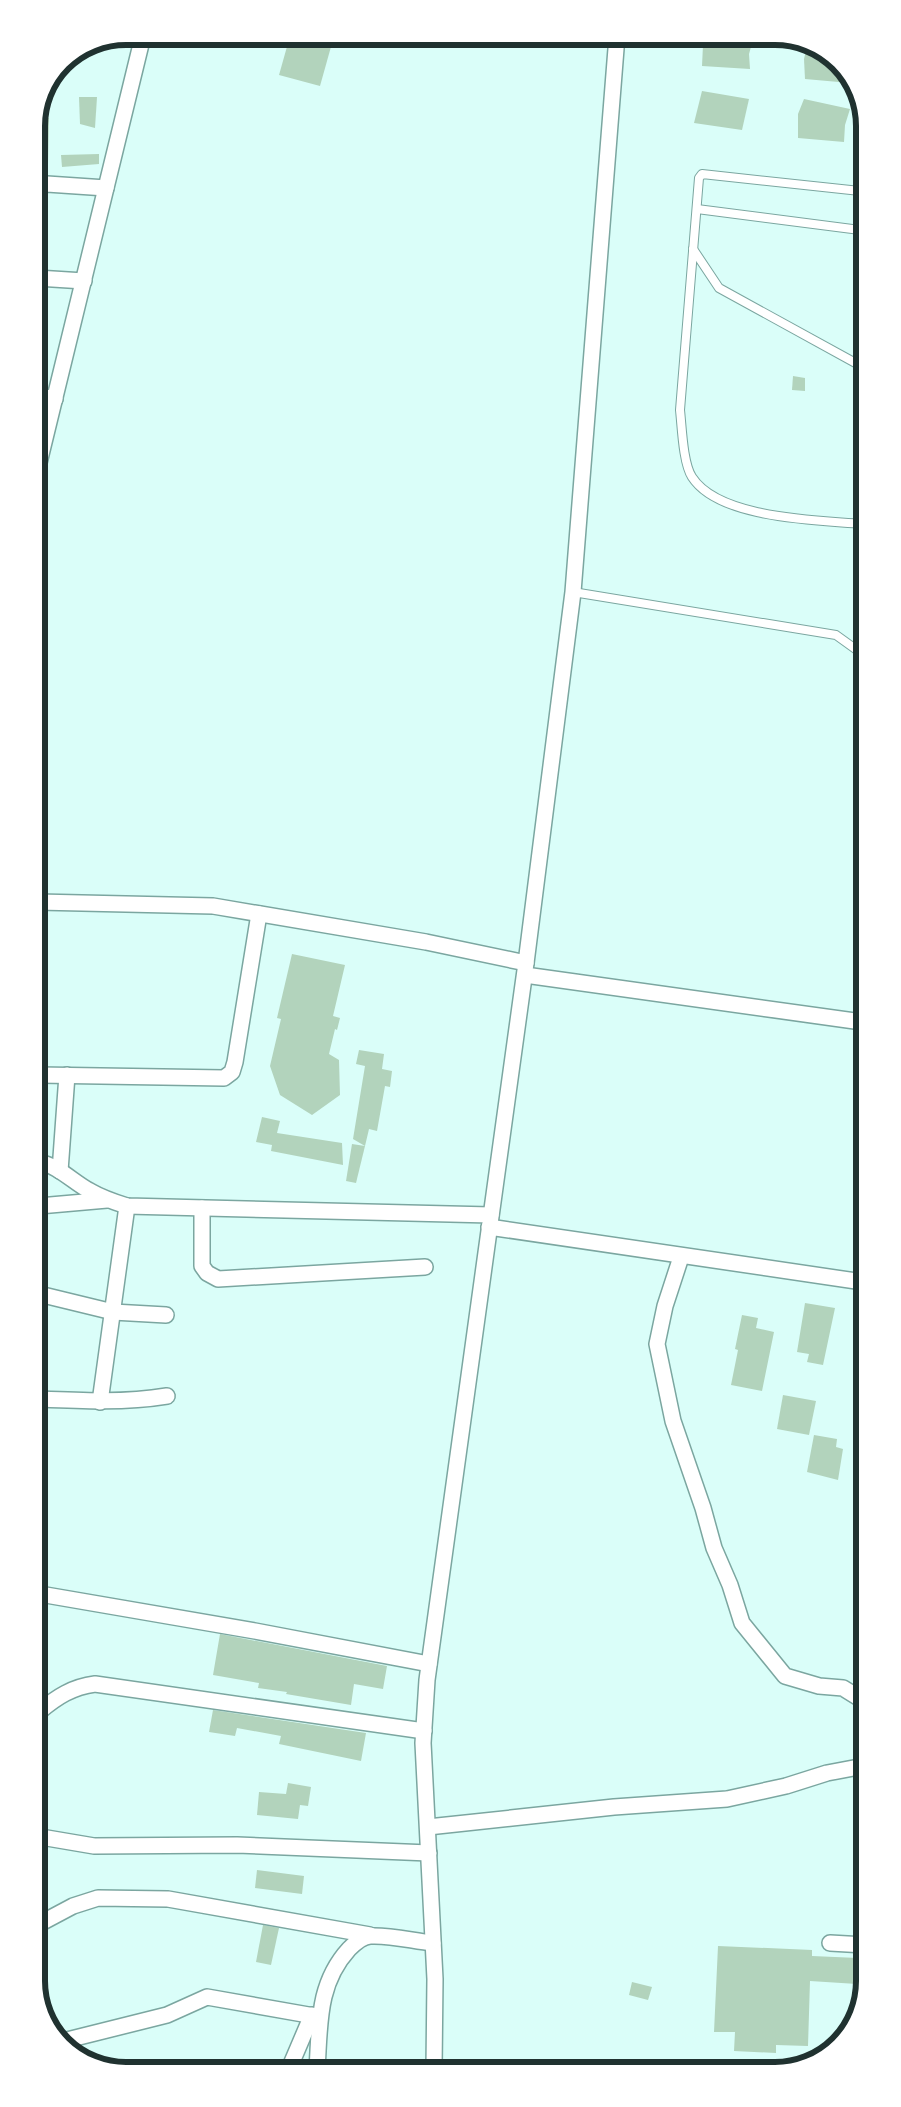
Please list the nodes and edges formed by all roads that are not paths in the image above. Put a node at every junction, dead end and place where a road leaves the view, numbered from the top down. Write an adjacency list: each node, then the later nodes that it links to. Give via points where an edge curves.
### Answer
1 (141, 45): 4 (street)
2 (616, 45): 16 (street)
3 (45, 184): 4 (street)
4 (106, 188): 10 (street)
5 (856, 191): 6 (lane, via 702,174)
6 (697, 209): 7 (lane); 8 (lane)
7 (856, 229)
8 (693, 249): 11 (lane, via 719,288); 15 (lane, via 680,410 683,445 692,477 707,493 724,502 774,516)
9 (45, 278): 10 (street)
10 (84, 280): 13 (street)
11 (856, 363)
12 (45, 397): 13 (street)
13 (54, 399): 14 (street)
14 (45, 437)
15 (856, 524)
16 (573, 592): 17 (lane, via 836,636); 20 (street)
17 (856, 649)
18 (45, 902): 19 (street, via 213,906)
19 (259, 914): 20 (street, via 426,942); 23 (street, via 232,1072 224,1078)
20 (525, 969): 21 (street); 30 (street)
21 (856, 1021)
22 (45, 1075): 23 (street)
23 (67, 1075): 25 (street)
24 (45, 1164): 25 (street)
25 (60, 1170): 26 (street)
26 (108, 1200): 27 (street); 28 (street)
27 (45, 1205)
28 (127, 1206): 29 (street); 35 (street)
29 (202, 1208): 30 (street); 32 (street, via 202,1266 218,1279)
30 (490, 1221): 31 (street); 41 (street)
31 (681, 1257): 33 (street); 42 (street, via 657,1344 673,1421 742,1623 785,1676 819,1686 843,1688)
32 (425, 1267)
33 (856, 1281)
34 (45, 1295): 35 (street)
35 (112, 1312): 36 (street); 39 (street)
36 (166, 1315)
37 (167, 1396): 39 (street)
38 (45, 1399): 39 (street)
39 (100, 1402)
40 (45, 1595): 41 (street, via 255,1630)
41 (429, 1664): 44 (street)
42 (856, 1696)
43 (45, 1707): 44 (street, via 60,1695 95,1684)
44 (424, 1731): 46 (street)
45 (856, 1767): 46 (street, via 826,1772 786,1786 726,1799 614,1807)
46 (428, 1827): 48 (street)
47 (45, 1838): 48 (street, via 94,1846 237,1845)
48 (429, 1853): 51 (street)
49 (45, 1921): 50 (street, via 72,1906 98,1898 168,1899)
50 (370, 1936): 51 (street); 54 (street, via 355,1943 338,1961)
51 (433, 1943): 58 (street)
52 (830, 1943): 53 (street)
53 (856, 1944)
54 (316, 2016): 55 (street, via 208,1996 166,2015); 56 (street); 57 (street)
55 (70, 2039)
56 (292, 2062)
57 (317, 2062)
58 (434, 2062)

